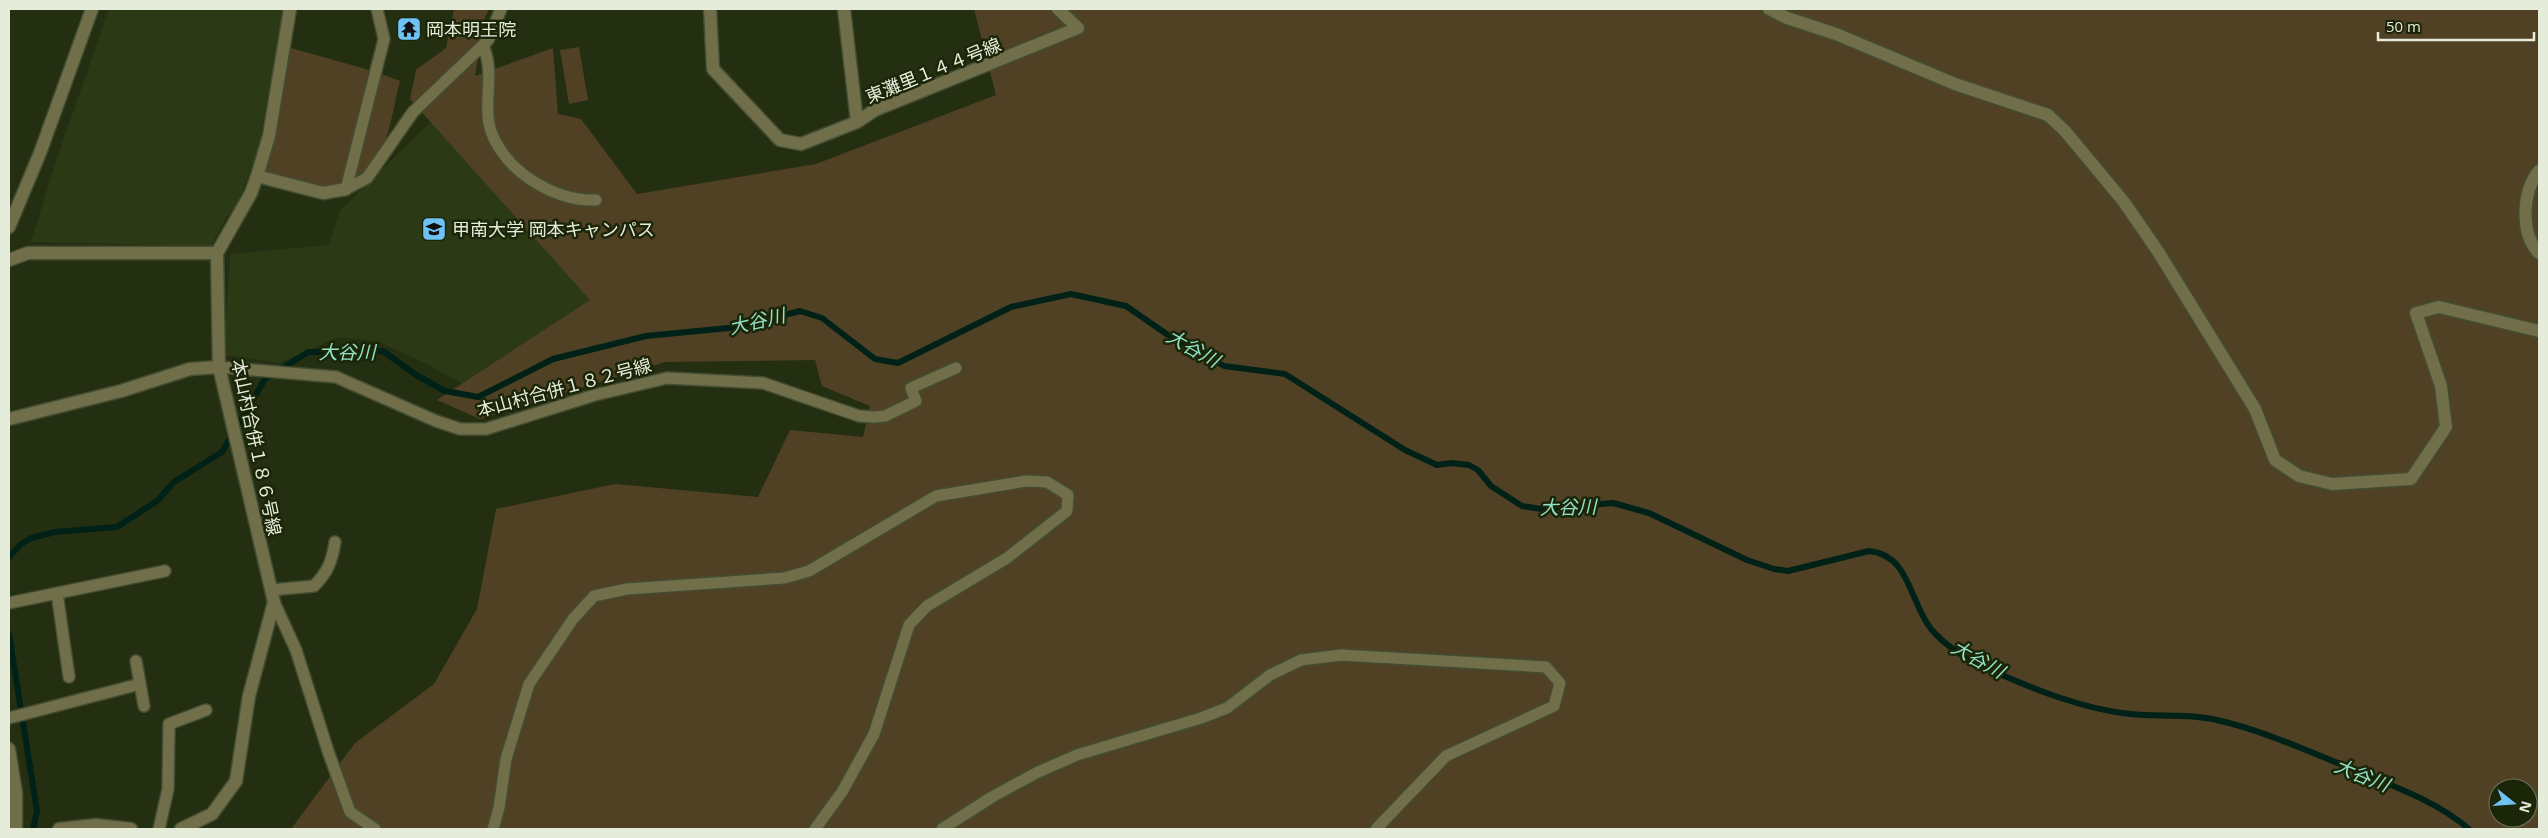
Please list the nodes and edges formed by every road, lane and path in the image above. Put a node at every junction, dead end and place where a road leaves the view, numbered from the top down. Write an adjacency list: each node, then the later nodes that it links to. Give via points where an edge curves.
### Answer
1 (92, 9): 15 (street, via 40,154)
2 (290, 9): 12 (street, via 269,136)
3 (377, 9): 13 (lane, via 384,39)
4 (501, 9): 9 (lane)
5 (710, 9): 10 (street, 東灘里１４４号線, via 712,69 780,140 802,144)
6 (844, 9): 10 (street)
7 (1058, 9): 10 (street, 東灘里１４４号線, via 1078,28 875,110)
8 (1770, 9): 19 (street, via 1955,84 2048,115 2054,120 2129,209 2254,409 2275,460 2299,476 2332,484 2411,479 2446,427 2441,386 2416,313 2438,307)
9 (483, 45): 13 (lane, via 413,112 367,178); 14 (lane, via 490,60 489,124 506,160 528,180 580,201)
10 (857, 122)
11 (2539, 171): 17 (street, via 2526,202 2527,225 2534,248)
12 (257, 176): 13 (street, via 323,193); 16 (street, via 251,193)
13 (346, 189)
14 (596, 200)
15 (9, 227)
16 (217, 253): 18 (street, via 28,253); 20 (street, 本山村合併１８６号線)
17 (2539, 253)
18 (9, 260)
19 (2539, 331)
20 (219, 367): 21 (lane, 本山村合併１８２号線, via 336,377 436,422 460,429 486,430 595,395 667,378 763,383 859,416 885,416 916,401 911,388); 22 (street, via 190,369 121,391); 26 (street, 本山村合併１８６号線)
21 (956, 368)
22 (9, 419)
23 (335, 542): 26 (lane, via 332,562 314,586)
24 (165, 571): 25 (lane)
25 (57, 593): 27 (lane); 29 (lane)
26 (272, 596): 41 (street, 本山村合併１８６号線, via 249,696 236,780 212,814); 42 (lane, via 296,650 350,812)
27 (9, 603)
28 (136, 661): 30 (lane)
29 (69, 677)
30 (140, 684): 31 (lane); 33 (lane)
31 (144, 706)
32 (206, 710): 40 (lane, via 169,724 168,789)
33 (9, 718)
34 (9, 749): 35 (street)
35 (12, 793): 37 (street)
36 (106, 828): 38 (street); 39 (street)
37 (16, 829)
38 (59, 829)
39 (131, 829)
40 (159, 829)
41 (181, 829)
42 (375, 829)
43 (493, 829): 44 (lane, via 506,759 528,684 573,619 594,596 627,589 784,578 809,571 936,496 1026,481 1047,482 1068,495 1067,511 1007,558 927,606 909,625 874,734 842,792)
44 (815, 829)
45 (942, 829): 46 (lane, via 1029,777 1077,755 1227,708 1270,675 1301,660 1340,655 1546,667 1560,683 1554,706 1446,756)
46 (1376, 829)

